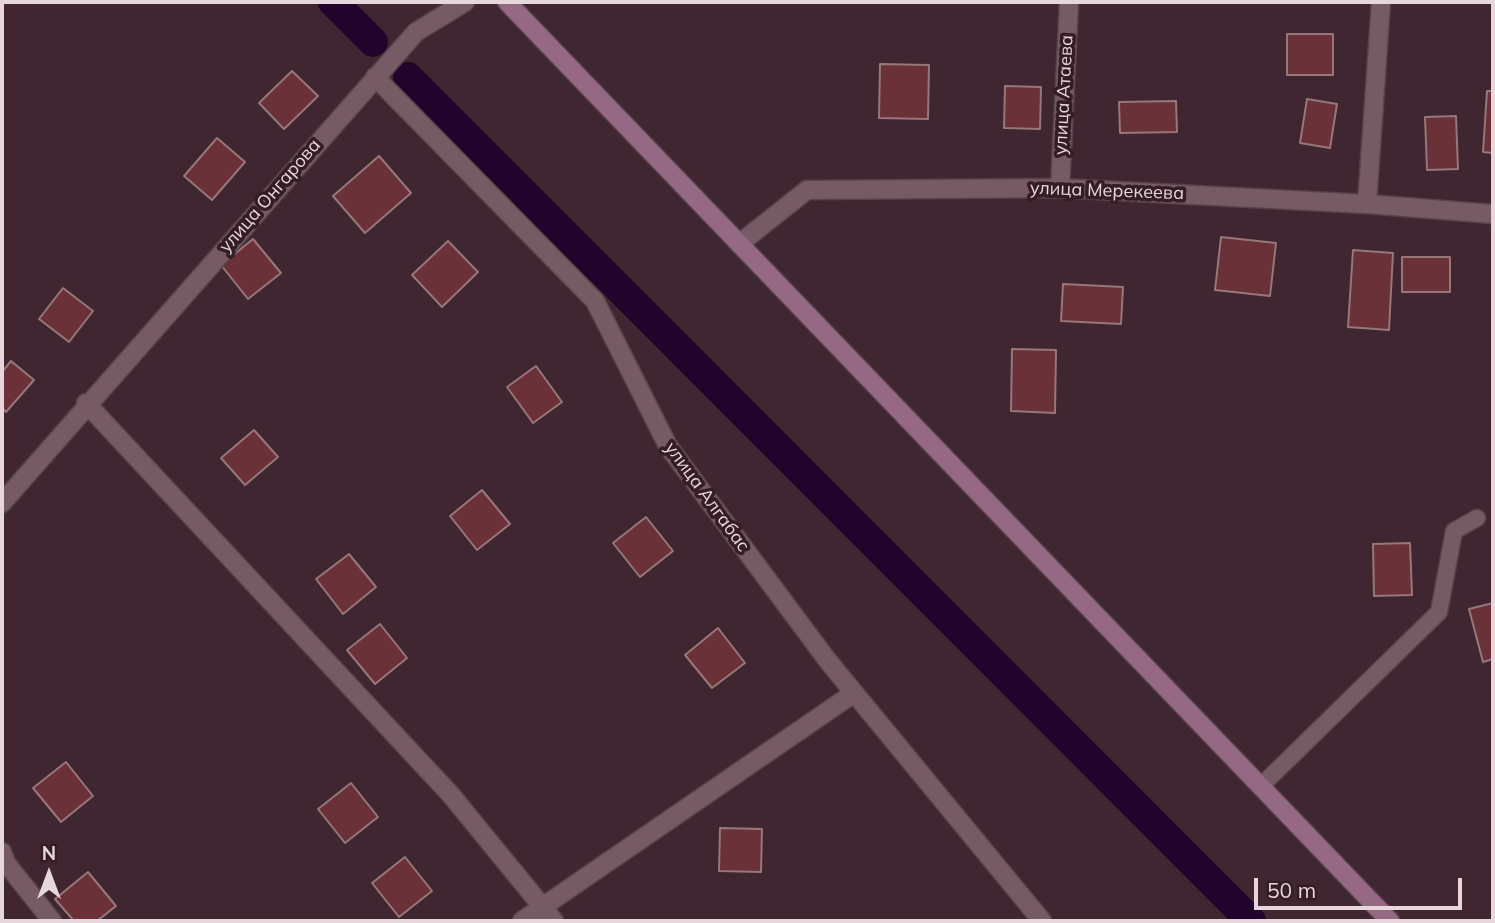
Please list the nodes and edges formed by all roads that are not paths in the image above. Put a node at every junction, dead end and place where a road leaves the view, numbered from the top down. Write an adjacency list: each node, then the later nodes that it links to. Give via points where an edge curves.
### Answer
1 (465, 2): 5 (street, улица Онгарова, via 416,32)
2 (507, 2): 9 (street)
3 (1069, 2): 6 (street, улица Атаева)
4 (1381, 2): 7 (street)
5 (375, 77): 10 (street, улица Онгарова); 13 (street, улица Алгабас, via 595,301 668,446)
6 (1060, 188): 7 (street, улица Мерекеева); 9 (street, улица Мерекеева, via 807,190)
7 (1367, 204): 8 (street, улица Мерекеева)
8 (1493, 214)
9 (739, 244): 14 (street)
10 (86, 403): 11 (street, улица Онгарова); 16 (street, via 451,795)
11 (2, 503)
12 (1477, 518): 14 (lane, via 1454,531 1439,612)
13 (854, 693): 16 (street); 20 (street, улица Алгабас)
14 (1261, 786): 21 (street)
15 (2, 852): 17 (street)
16 (542, 906): 18 (street); 19 (street)
17 (52, 921)
18 (522, 921)
19 (554, 921)
20 (1042, 921)
21 (1390, 921)

